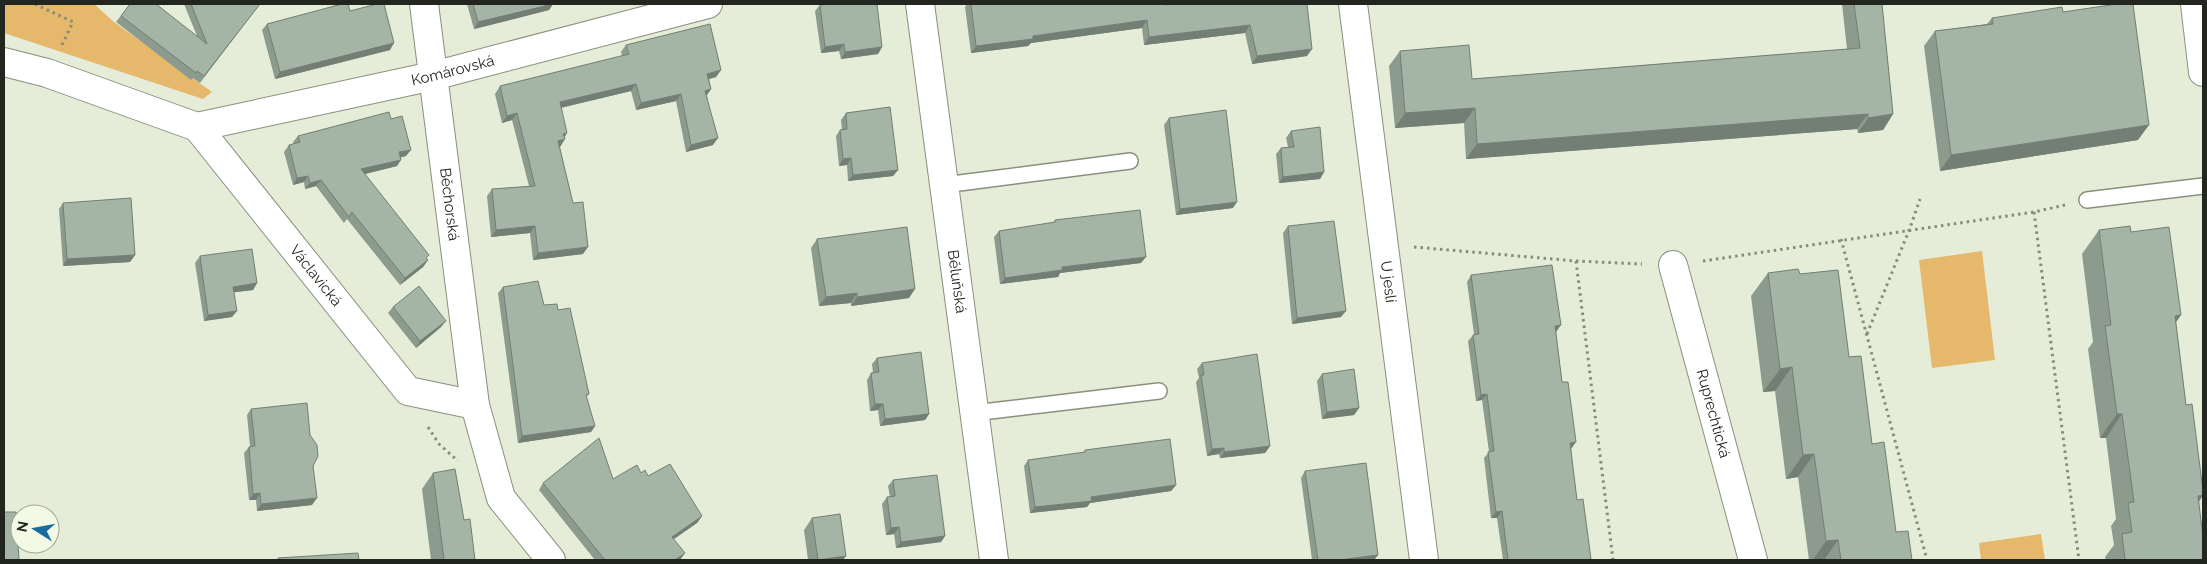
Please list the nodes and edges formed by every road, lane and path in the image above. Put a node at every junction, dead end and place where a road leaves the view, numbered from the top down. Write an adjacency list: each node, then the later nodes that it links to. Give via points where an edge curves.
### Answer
1 (35, 4): 9 (path, via 73,22)
2 (424, 4): 10 (street, Běchorská)
3 (708, 4): 10 (street, Komárovská)
4 (920, 4): 13 (street, Běluňská)
5 (1353, 4): 20 (street, U jeslí)
6 (2195, 4): 8 (street)
7 (4, 62): 9 (street)
8 (2203, 72)
9 (47, 73): 11 (street)
10 (433, 76): 11 (street, Komárovská); 26 (street, Běchorská)
11 (197, 127): 25 (street, Václavická)
12 (1130, 160): 13 (lane)
13 (944, 185): 27 (street, Běluňská)
14 (2203, 186): 16 (lane)
15 (1920, 199): 18 (path)
16 (2086, 200): 17 (path)
17 (2034, 212): 18 (path); 35 (path)
18 (1910, 228): 19 (path); 23 (path)
19 (1841, 239): 22 (path); 23 (path)
20 (1384, 244): 21 (path); 31 (street, U jeslí)
21 (1576, 261): 22 (path); 32 (path)
22 (1673, 265): 33 (street, Ruprechtická)
23 (1866, 334): 34 (path)
24 (1159, 391): 27 (lane)
25 (408, 392): 26 (street); 28 (path, via 439,444)
26 (475, 405): 29 (street, via 501,498)
27 (974, 412): 30 (street, Běluňská)
28 (459, 462)
29 (551, 560)
30 (994, 560)
31 (1424, 560)
32 (1613, 560)
33 (1754, 560)
34 (1927, 560)
35 (2079, 560)

